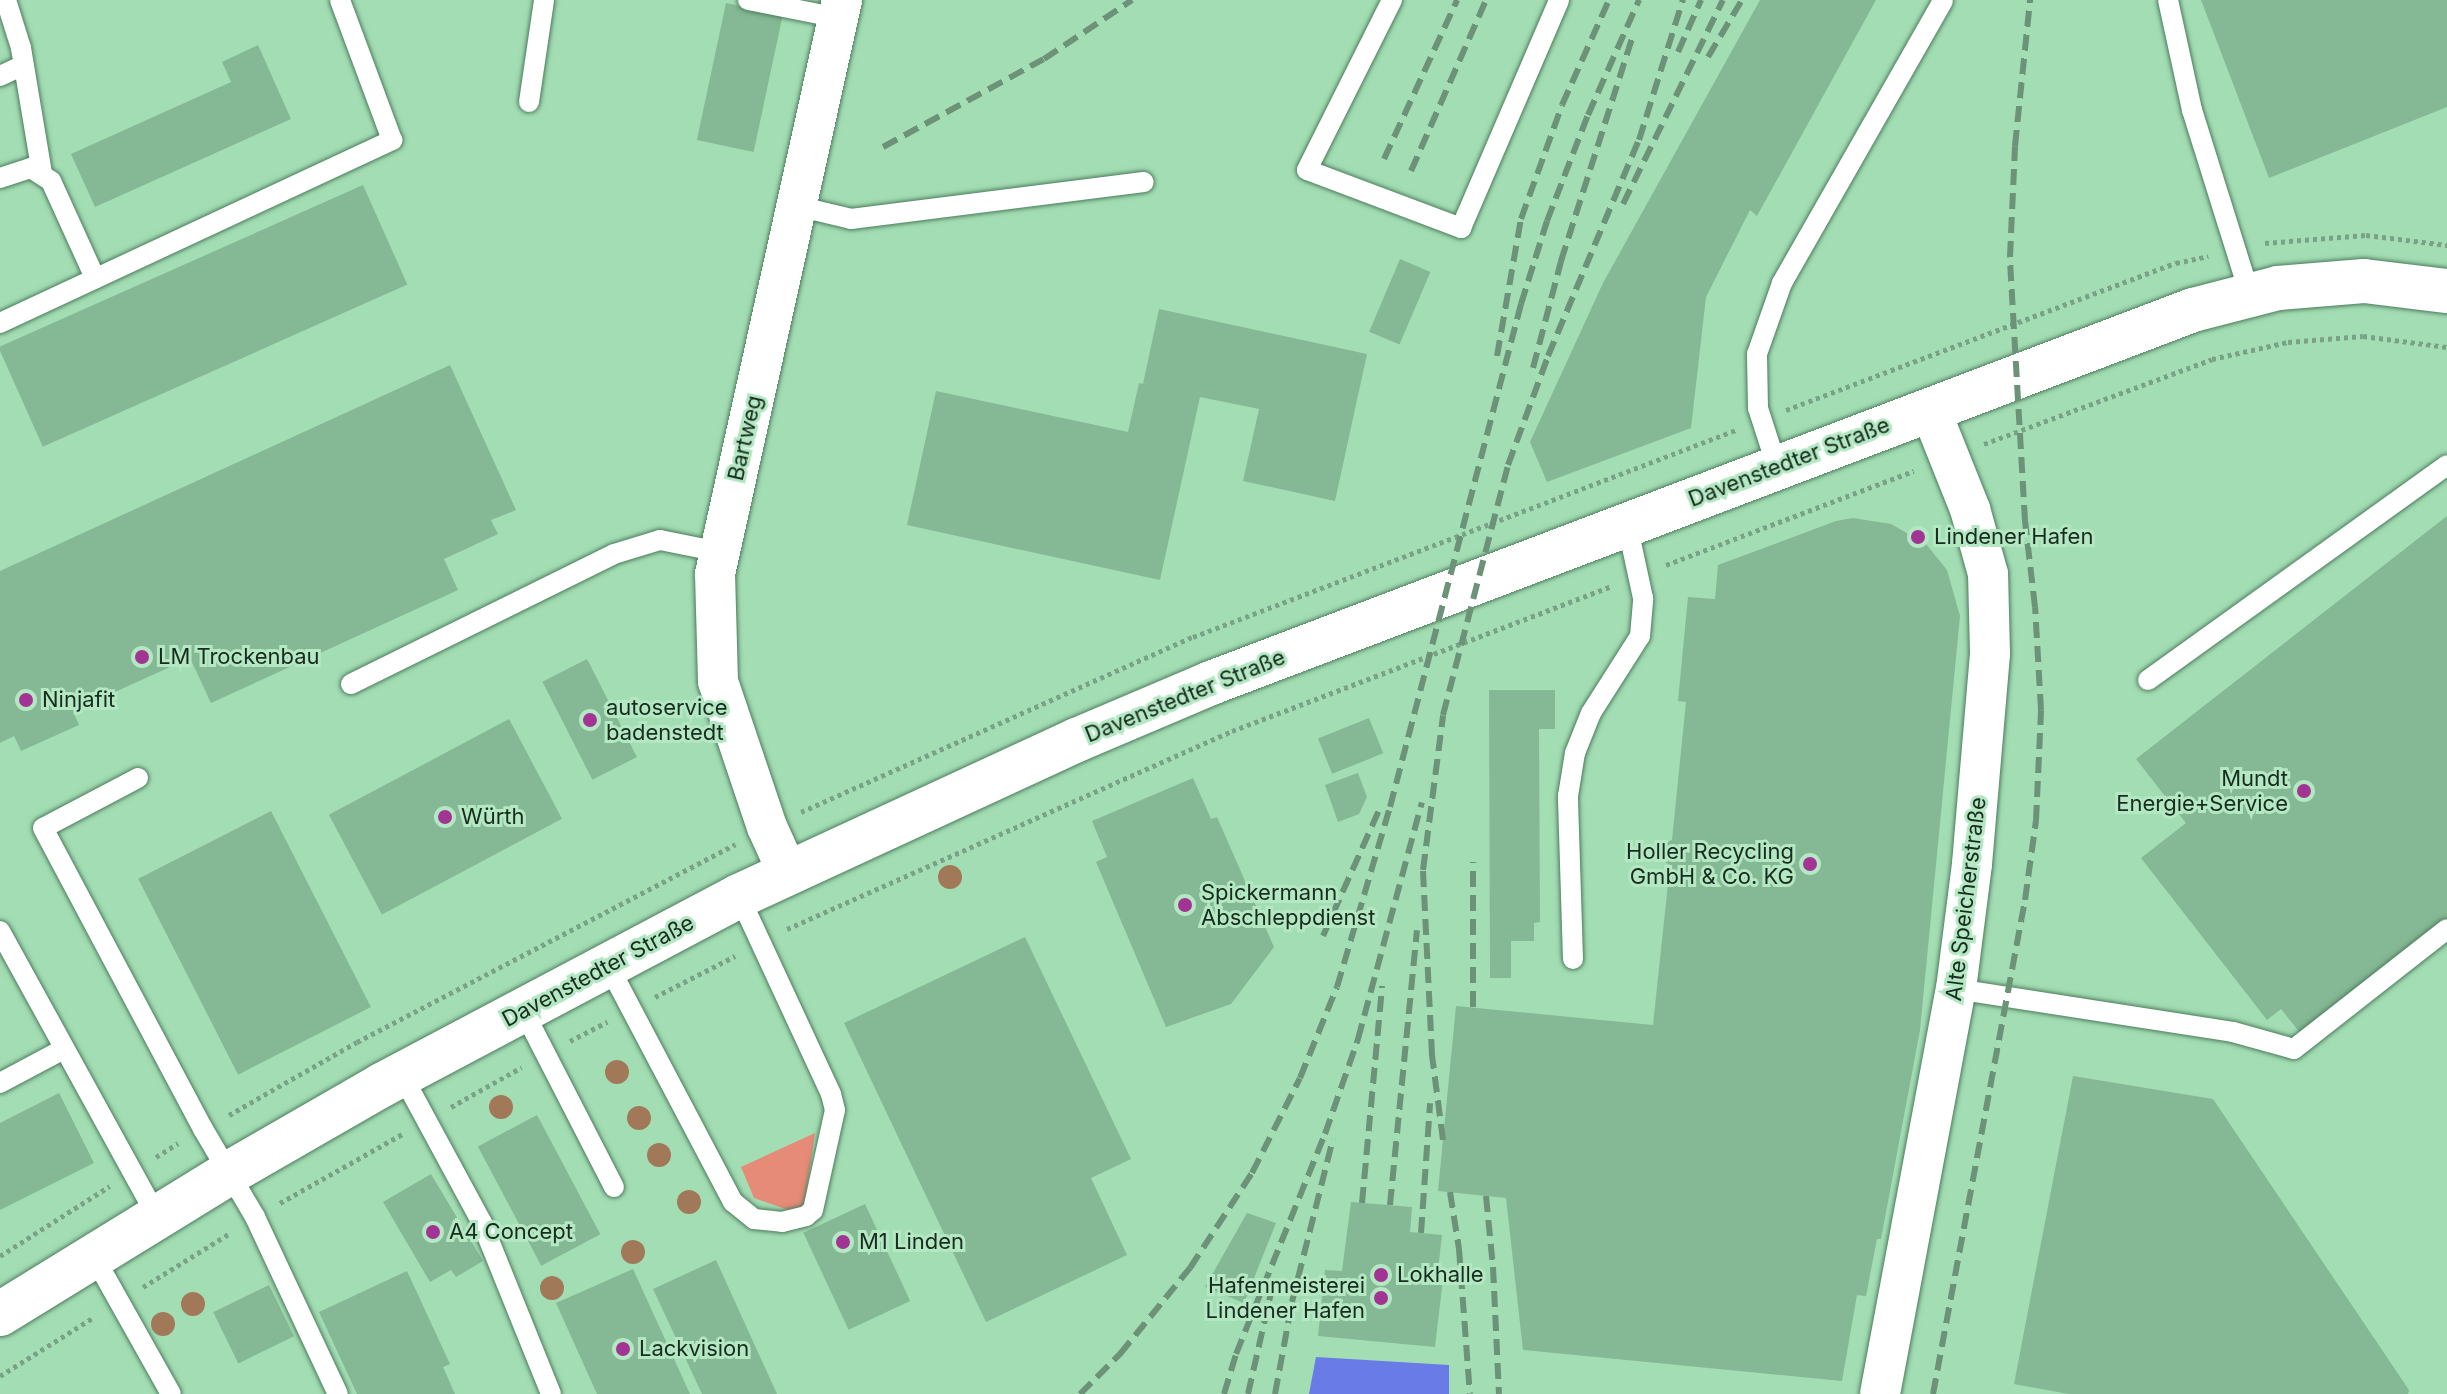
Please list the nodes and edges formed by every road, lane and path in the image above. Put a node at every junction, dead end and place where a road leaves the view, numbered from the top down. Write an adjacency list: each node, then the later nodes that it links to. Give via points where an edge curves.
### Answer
1 (6, 0): 10 (lane)
2 (340, 0): 17 (lane, via 392,140)
3 (544, 0): 12 (lane)
4 (748, 0): 9 (lane)
5 (1392, 0): 6 (lane, via 1307,170 1461,228)
6 (1559, 0)
7 (2168, 0): 19 (lane, via 2192,110)
8 (1943, 1): 25 (lane, via 1782,283 1757,354 1758,408)
9 (840, 9): 16 (street, Bartweg)
10 (24, 65): 11 (lane); 13 (lane)
11 (0, 76)
12 (529, 102)
13 (42, 174): 14 (lane, via 31,168); 17 (lane, via 51,181)
14 (0, 178)
15 (1144, 182): 16 (lane, via 851,219)
16 (797, 206): 27 (street, Bartweg)
17 (95, 278): 20 (lane)
18 (2447, 291): 19 (street, Davenstedter Straße, via 2364,281)
19 (2250, 295): 22 (street, Davenstedter Straße, via 2193,310)
20 (0, 323)
21 (2447, 347): 23 (path, via 2363,336 2288,342 2228,356)
22 (1930, 409): 23 (street, Alte Speicherstraße); 25 (street, Davenstedter Straße)
23 (1949, 457): 28 (path); 39 (street, Alte Speicherstraße, via 1988,574 1989,622 1972,864)
24 (2447, 465): 29 (lane)
25 (1777, 467): 26 (street, Davenstedter Straße)
26 (1627, 524): 28 (lane); 32 (street, Davenstedter Straße, via 1211,683)
27 (720, 552): 30 (lane, via 660,540 614,554); 32 (street, Bartweg, via 715,574 718,681)
28 (1638, 576): 36 (path, via 1232,731); 37 (lane, via 1643,598 1640,636 1591,713 1575,753 1568,796)
29 (2148, 680)
30 (351, 684)
31 (138, 778): 47 (lane, via 43,828)
32 (787, 871): 33 (street, Davenstedter Straße)
33 (739, 896): 36 (lane); 38 (street, Davenstedter Straße)
34 (2447, 929): 39 (lane, via 2294,1049 2233,1032)
35 (0, 931): 42 (lane)
36 (761, 942): 40 (path); 40 (lane, via 835,1110 813,1210 806,1216 782,1222 754,1219 733,1202)
37 (1573, 959)
38 (608, 965): 40 (lane); 41 (street, Davenstedter Straße)
39 (1956, 989): 58 (street, Alte Speicherstraße)
40 (630, 1009): 43 (path)
41 (523, 1010): 43 (lane); 44 (street, Davenstedter Straße)
42 (64, 1049): 45 (lane); 49 (lane)
43 (545, 1054): 46 (path); 48 (lane)
44 (402, 1075): 46 (lane); 47 (street, Davenstedter Straße)
45 (0, 1083)
46 (427, 1121): 50 (path); 57 (lane, via 494,1250)
47 (229, 1173): 49 (street, Davenstedter Straße); 50 (lane)
48 (614, 1187)
49 (157, 1216): 51 (street, Davenstedter Straße)
50 (255, 1217): 52 (path); 56 (lane)
51 (93, 1255): 52 (lane); 53 (street, Davenstedter Straße)
52 (119, 1302): 54 (path); 55 (lane)
53 (0, 1314)
54 (0, 1376)
55 (171, 1394)
56 (338, 1394)
57 (551, 1394)
58 (1880, 1394)

